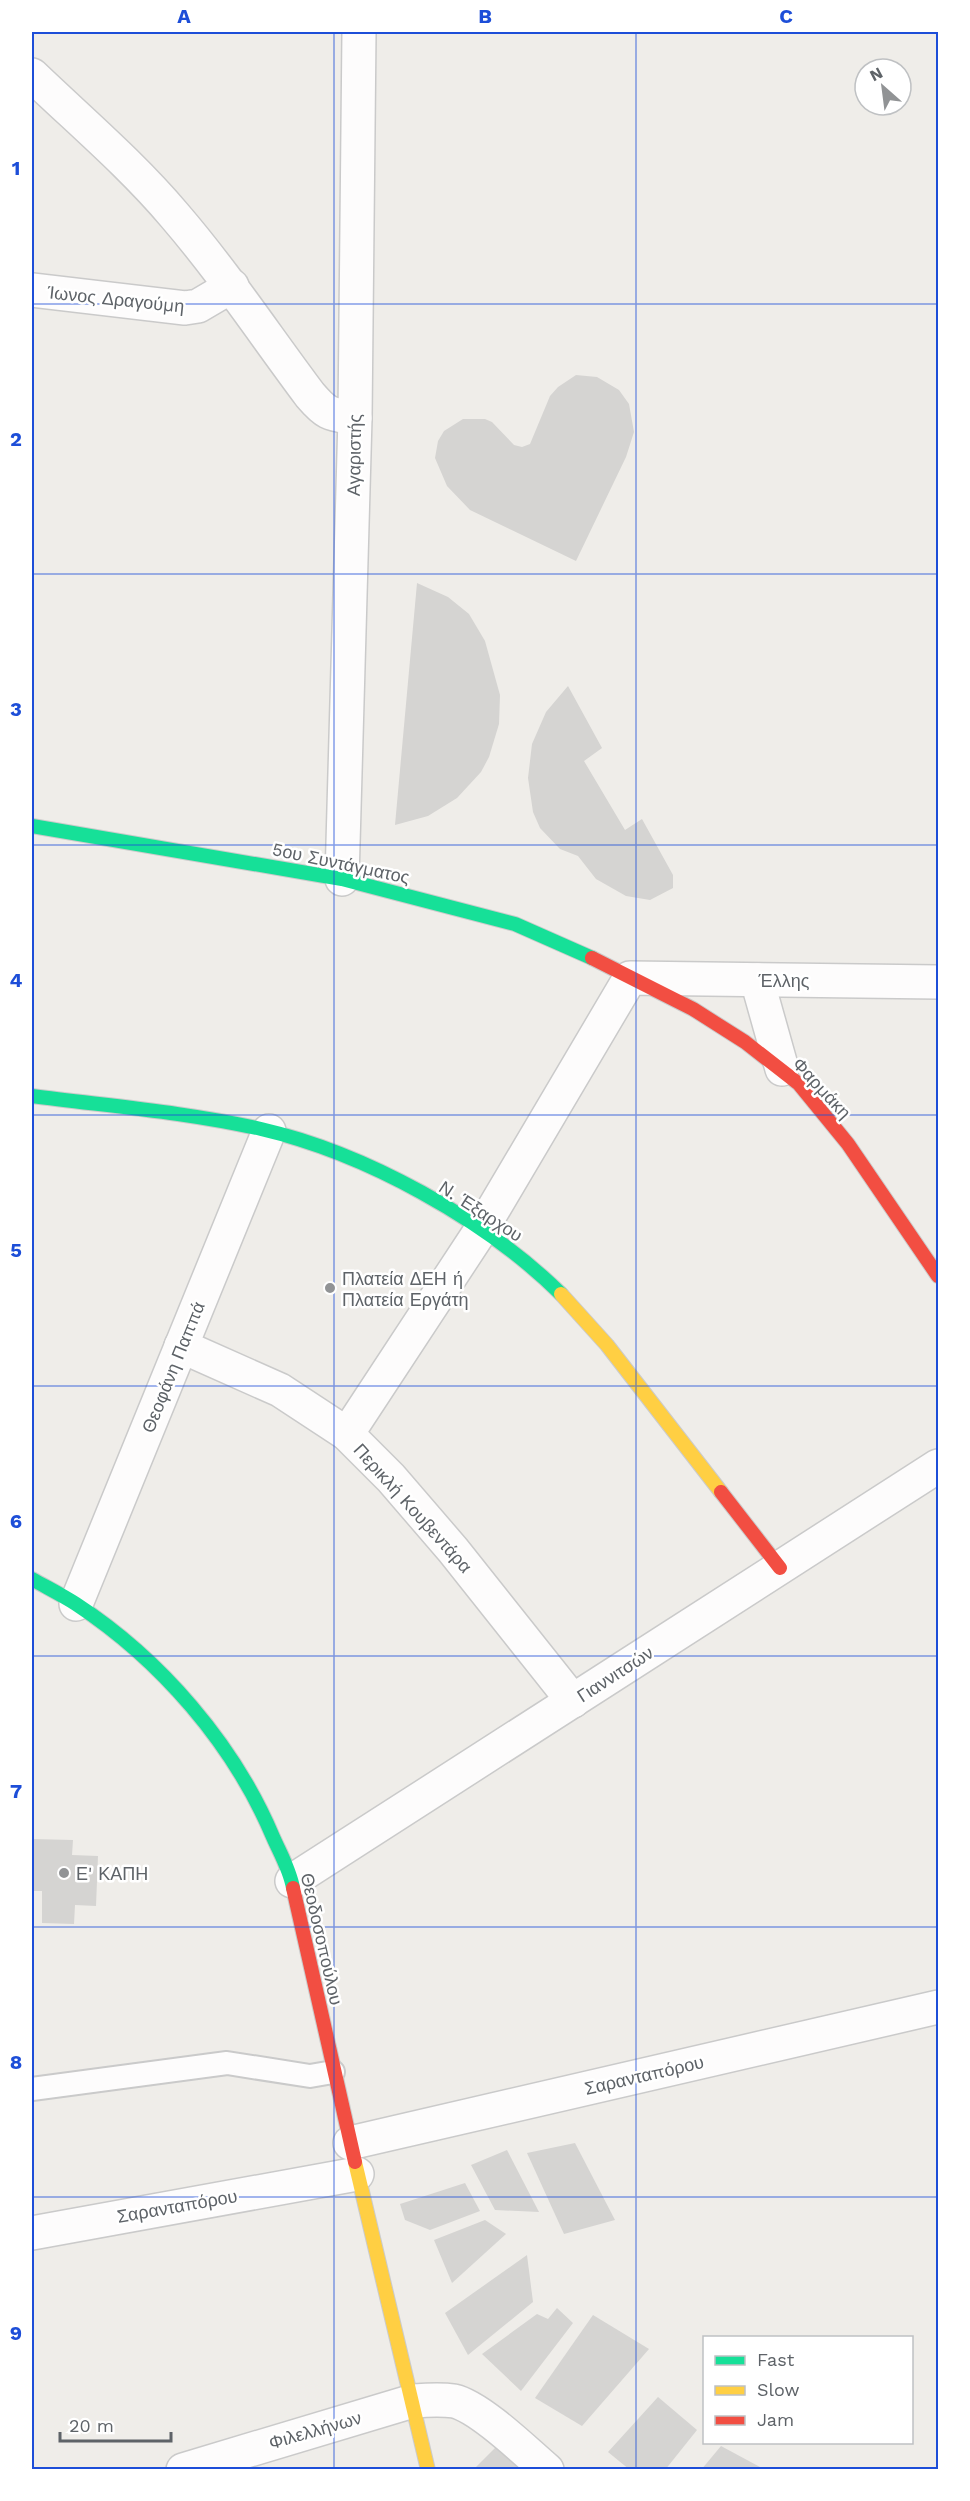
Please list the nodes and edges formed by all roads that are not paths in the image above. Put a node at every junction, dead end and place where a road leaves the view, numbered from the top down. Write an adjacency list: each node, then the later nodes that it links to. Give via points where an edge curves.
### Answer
1 (359, 32): 5 (street, Αγαριστής)
2 (32, 75): 3 (street, via 149,187)
3 (232, 286): 4 (street, Ίωνος Δραγούμη, via 198,306 185,308); 5 (street, via 321,408 329,414)
4 (32, 290)
5 (355, 418): 7 (street, Αγαριστής)
6 (32, 826): 7 (street, 5ου Συντάγματος)
7 (342, 879): 8 (street, 5ου Συντάγματος, via 515,924 565,944)
8 (630, 978): 9 (street, Έλλης); 11 (street, Φαρμάκη, via 701,1014); 14 (street)
9 (757, 980): 10 (street, Έλλης); 11 (street)
10 (939, 982)
11 (782, 1069): 15 (street, Φαρμάκη, via 834,1125)
12 (32, 1096): 13 (street, Ν. Έξαρχου)
13 (269, 1131): 14 (street, Ν. Έξαρχου, via 354,1162 430,1199); 16 (street, Θεοφάνη Παππά)
14 (481, 1230): 17 (street); 19 (street, Ν. Έξαρχου, via 548,1281 573,1306)
15 (939, 1276)
16 (181, 1346): 17 (street, Περικλή Κουβεντάρα, via 280,1390); 21 (street, Θεοφάνη Παππά)
17 (347, 1434): 22 (street, Περικλή Κουβεντάρα, via 453,1550)
18 (939, 1466): 19 (street, Γιαννιτσών)
19 (780, 1568): 22 (street, Γιαννιτσών)
20 (32, 1579): 21 (street, Θεοδοσοπούλου)
21 (76, 1604): 23 (street, Θεοδοσοπούλου, via 145,1658 219,1742 264,1815)
22 (573, 1701): 23 (street, Γιαννιτσών)
23 (292, 1881): 25 (street, Θεοδοσοπούλου)
24 (939, 2007): 27 (street, Σαρανταπόρου)
25 (333, 2072): 26 (lane, via 303,2075 227,2063); 27 (street, Θεοδοσοπούλου)
26 (32, 2089)
27 (353, 2158): 28 (street, Σαρανταπόρου); 29 (street, Θεοδοσοπούλου)
28 (32, 2233)
29 (412, 2401): 30 (street, Φιλελλήνων); 31 (street, Θεοδοσοπούλου); 32 (street, Φιλελλήνων, via 439,2399 472,2409)
30 (183, 2469)
31 (428, 2469)
32 (548, 2469)

